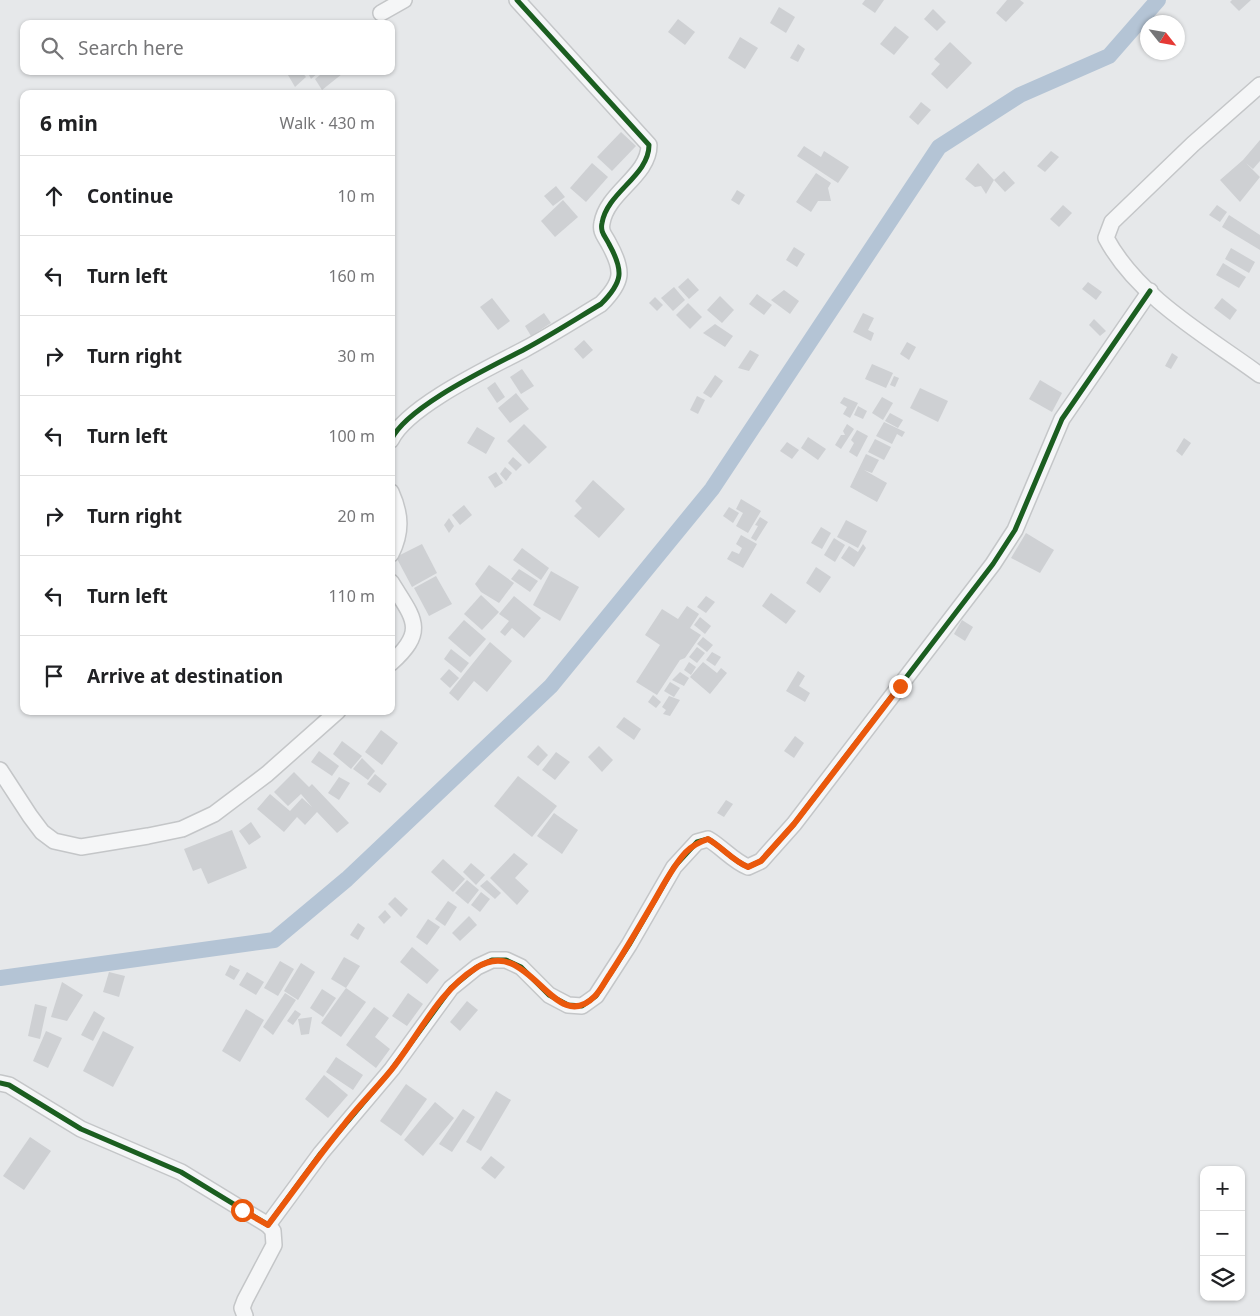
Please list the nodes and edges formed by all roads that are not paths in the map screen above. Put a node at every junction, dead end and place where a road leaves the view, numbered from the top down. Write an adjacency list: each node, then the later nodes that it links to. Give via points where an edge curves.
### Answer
1 (404, 0): 3 (street)
2 (517, 0): 7 (street, via 649,145 644,164 626,184 602,221 602,232 620,268 619,279 615,290 601,304 454,388 413,415)
3 (381, 13)
4 (1260, 85): 5 (street, via 1112,222 1106,238 1112,250)
5 (1150, 291): 6 (street); 15 (street, via 1062,419 1015,530 993,564 794,824 761,861 748,867 708,839 697,842 674,868 596,996 582,1006 568,1005 549,995 521,967 506,960 492,960 477,967 451,988 392,1069 339,1130)
6 (1260, 375)
7 (395, 432)
8 (395, 500): 9 (street, via 401,525)
9 (395, 542)
10 (395, 589): 11 (street, via 414,624 414,635 407,648)
11 (395, 659)
12 (334, 715): 13 (street, via 273,769 214,814 182,829 148,836 81,847 54,840 36,824)
13 (0, 770)
14 (0, 1083): 15 (street, via 9,1085 81,1129 181,1172)
15 (268, 1225): 16 (street, via 273,1231 274,1245 245,1300 242,1308)
16 (245, 1316)

